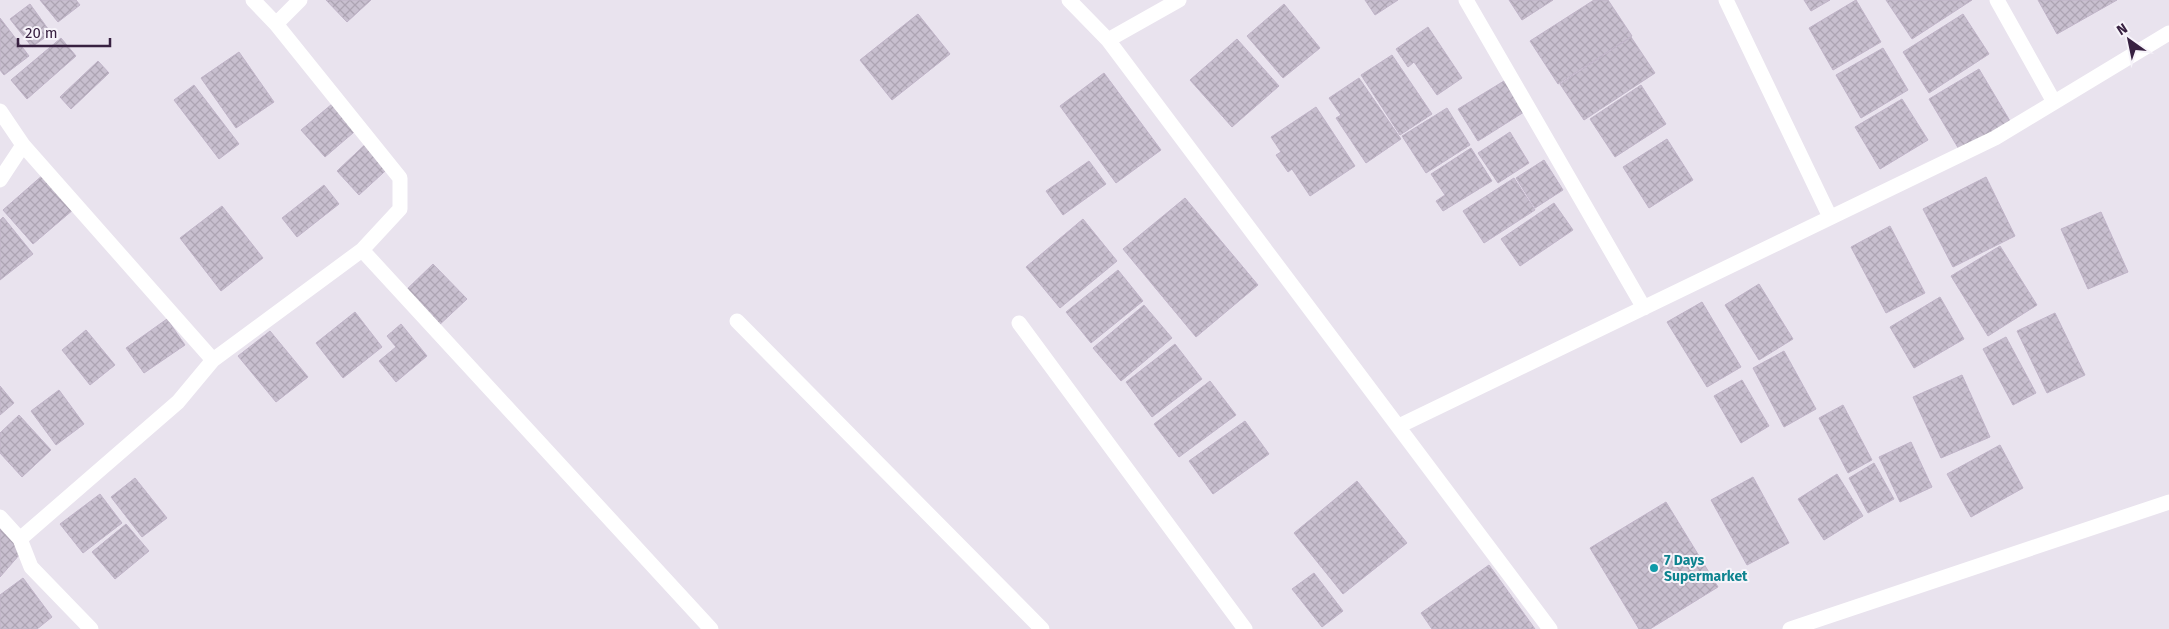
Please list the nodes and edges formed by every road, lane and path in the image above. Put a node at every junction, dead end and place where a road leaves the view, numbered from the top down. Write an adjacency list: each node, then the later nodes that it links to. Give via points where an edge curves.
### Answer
1 (253, 0): 8 (street)
2 (300, 0): 8 (street)
3 (1069, 0): 10 (street)
4 (1179, 0): 10 (street)
5 (1466, 0): 17 (street)
6 (1726, 0): 15 (street)
7 (1997, 0): 11 (street)
8 (276, 24): 16 (street, via 400,178 400,209)
9 (2169, 33): 11 (street)
10 (1108, 40): 21 (street)
11 (2054, 102): 15 (street, via 1994,138)
12 (0, 111): 13 (street)
13 (23, 145): 14 (street); 20 (street)
14 (0, 180)
15 (1830, 218): 17 (street)
16 (362, 250): 20 (street); 26 (street)
17 (1644, 308): 21 (street)
18 (737, 321): 27 (street)
19 (1019, 323): 28 (street)
20 (213, 360): 24 (street, via 178,402)
21 (1399, 426): 29 (street)
22 (2169, 502): 30 (street)
23 (0, 518): 24 (street)
24 (20, 539): 25 (street, via 31,567)
25 (91, 629)
26 (711, 629)
27 (1042, 629)
28 (1245, 629)
29 (1550, 629)
30 (1790, 629)

